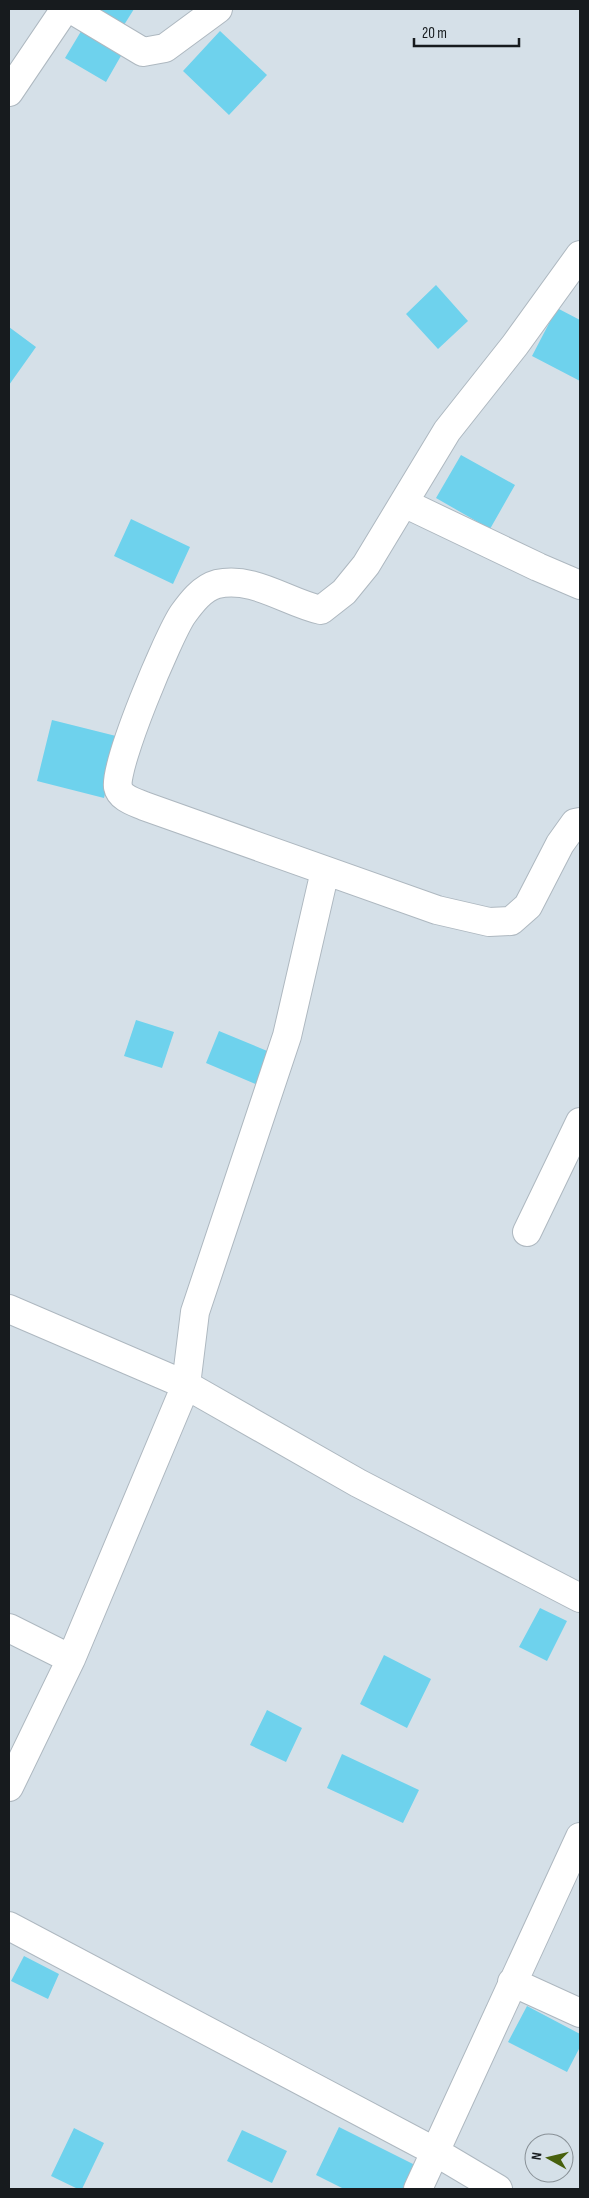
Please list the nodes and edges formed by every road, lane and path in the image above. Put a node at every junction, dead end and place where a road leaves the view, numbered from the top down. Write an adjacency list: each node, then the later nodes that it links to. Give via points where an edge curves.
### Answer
1 (65, 9): 4 (street)
2 (71, 9): 3 (street, via 143,52 165,48)
3 (218, 9)
4 (9, 92)
5 (580, 255): 6 (street, via 447,431)
6 (404, 503): 7 (street); 9 (street, via 366,565 344,592 321,610 302,606 262,587 235,581 214,585 200,594 173,633 134,725 117,775 119,791 144,806)
7 (580, 585)
8 (580, 822): 9 (street, via 575,823 560,844 528,906 511,921 489,922 437,910)
9 (324, 871): 13 (street, via 287,1036 195,1312)
10 (580, 1122): 11 (street)
11 (527, 1232)
12 (9, 1309): 13 (street)
13 (186, 1385): 14 (street, via 358,1483); 16 (street)
14 (580, 1598)
15 (9, 1628): 16 (street)
16 (71, 1659): 17 (street)
17 (9, 1787)
18 (580, 1837): 20 (street)
19 (9, 1926): 22 (street)
20 (512, 1982): 21 (street); 22 (street)
21 (580, 2013)
22 (434, 2152): 23 (street); 24 (street)
23 (418, 2189)
24 (498, 2189)

